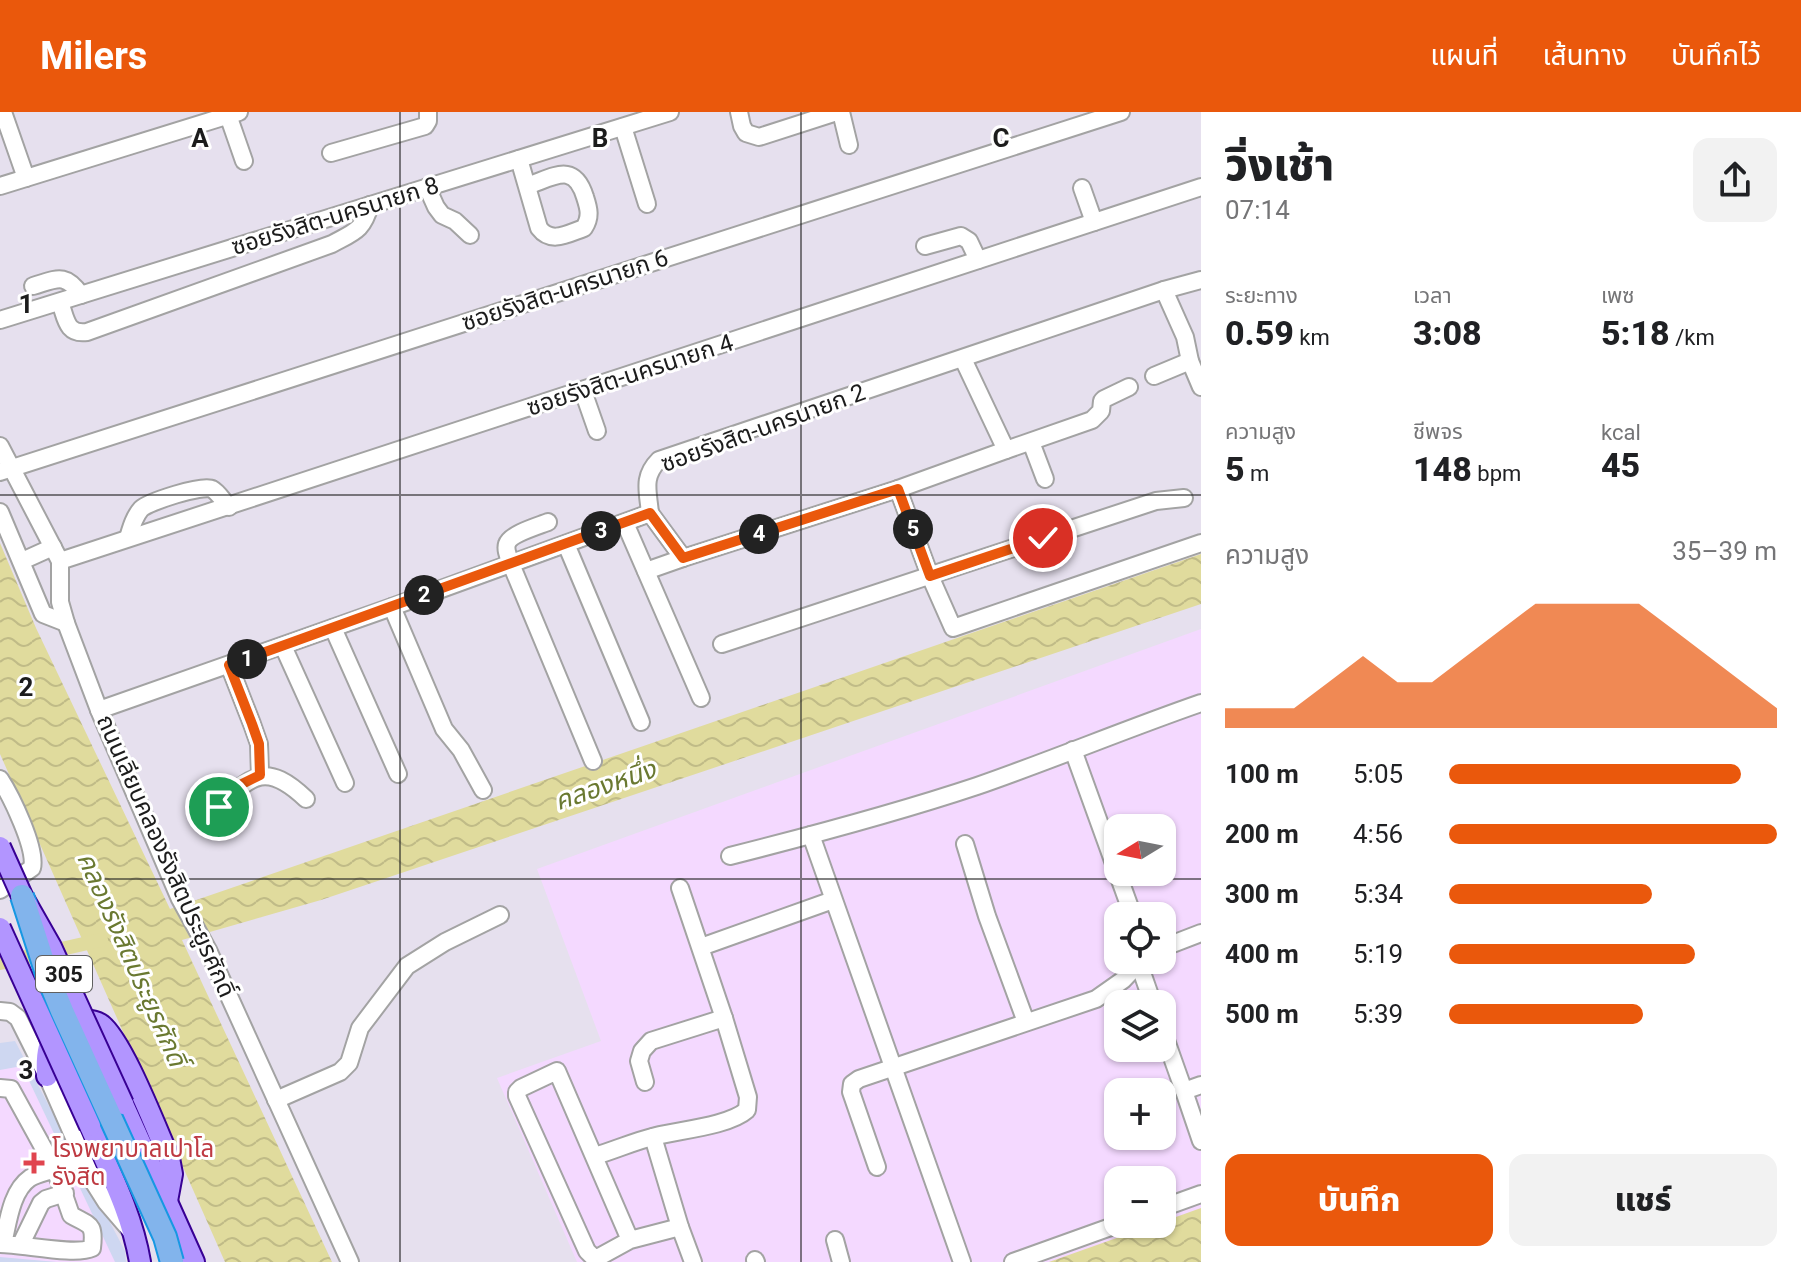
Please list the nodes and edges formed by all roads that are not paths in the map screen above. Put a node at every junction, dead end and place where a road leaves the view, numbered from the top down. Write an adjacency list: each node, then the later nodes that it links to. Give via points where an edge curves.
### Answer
1 (3, 112): 13 (street)
2 (428, 112): 10 (street, via 425,126)
3 (670, 112): 8 (street, ซอยรังสิต-นครนายก 8)
4 (739, 112): 5 (street, via 746,133 759,137)
5 (839, 112): 9 (street)
6 (1121, 112): 41 (street, ซอยรังสิต-นครนายก 6)
7 (234, 114): 12 (street); 13 (street)
8 (623, 127): 11 (street, ซอยรังสิต-นครนายก 8); 19 (street)
9 (849, 145)
10 (331, 153)
11 (519, 159): 15 (street); 16 (street, ซอยรังสิต-นครนายก 8)
12 (244, 161)
13 (26, 178): 14 (street)
14 (0, 186)
15 (527, 186): 15 (street, via 573,175 581,183 590,213 584,228 545,236)
16 (427, 187): 20 (street, ซอยรังสิต-นครนายก 8); 22 (street, via 442,215)
17 (1201, 187): 21 (street, ซอยรังสิต-นครนายก 4)
18 (1082, 188): 21 (street)
19 (647, 204)
20 (370, 205): 28 (street, ซอยรังสิต-นครนายก 8); 29 (street, via 363,225 332,244 87,332 73,331)
21 (1094, 222): 24 (street, ซอยรังสิต-นครนายก 4)
22 (470, 235)
23 (925, 246): 24 (street, via 961,236)
24 (978, 260): 36 (street, ซอยรังสิต-นครนายก 4)
25 (1201, 280): 27 (street, ซอยรังสิต-นครนายก 2)
26 (33, 286): 28 (street, via 60,278)
27 (1164, 290): 31 (street, ซอยรังสิต-นครนายก 2); 32 (street)
28 (81, 295): 29 (street, ซอยรังสิต-นครนายก 8)
29 (60, 302): 30 (street, ซอยรังสิต-นครนายก 8)
30 (0, 320)
31 (963, 359): 40 (street); 47 (street, ซอยรังสิต-นครนายก 2, via 659,460 647,481)
32 (1190, 361): 33 (street); 35 (street)
33 (1154, 376)
34 (1129, 387): 38 (street, via 1104,399 1092,420)
35 (1201, 387)
36 (583, 391): 37 (street); 45 (street, ซอยรังสิต-นครนายก 4)
37 (597, 431)
38 (1031, 442): 40 (street); 42 (street)
39 (0, 446): 41 (street, ถนนเลียบคลองรังสิตประยูรศักดิ์)
40 (1006, 450): 43 (street)
41 (5, 470): 53 (street, ถนนเลียบคลองรังสิตประยูรศักดิ์)
42 (1045, 479)
43 (898, 489): 54 (street); 58 (street)
44 (1184, 498): 58 (street, via 1156,501)
45 (229, 507): 50 (street, ซอยรังสิต-นครนายก 4); 50 (street, via 212,489 191,490 143,506)
46 (0, 512): 55 (street)
47 (650, 513): 49 (street); 54 (street)
48 (548, 522): 56 (street, via 512,537 507,543)
49 (625, 523): 52 (street); 57 (street)
50 (128, 538): 53 (street, ซอยรังสิต-นครนายก 4)
51 (1201, 543): 58 (street, via 955,628)
52 (566, 544): 56 (street); 68 (street)
53 (56, 554): 55 (street, ซอยรังสิต-นครนายก 4); 60 (street, ถนนเลียบคลองรังสิตประยูรศักดิ์)
54 (683, 558): 57 (street)
55 (22, 561): 60 (street, via 43,614)
56 (511, 564): 59 (street); 70 (street)
57 (646, 571): 65 (street)
58 (930, 576): 62 (street)
59 (392, 607): 61 (street); 75 (street, via 444,729)
60 (66, 623): 67 (street, ถนนเลียบคลองรังสิตประยูรศักดิ์)
61 (333, 628): 63 (street); 71 (street)
62 (722, 644)
63 (283, 646): 64 (street); 74 (street)
64 (229, 665): 67 (street); 72 (street, via 259,744)
65 (701, 698)
66 (1201, 703): 69 (street)
67 (99, 710): 102 (street, ถนนเลียบคลองรังสิตประยูรศักดิ์, via 180,899)
68 (641, 722)
69 (1073, 750): 78 (street); 85 (street)
70 (593, 761)
71 (398, 774)
72 (260, 775): 76 (street, via 292,786); 77 (street)
73 (0, 779): 83 (street, via 34,862)
74 (345, 783)
75 (483, 790)
76 (306, 799)
77 (219, 807)
78 (811, 835): 81 (street); 84 (street)
79 (965, 844): 94 (street)
80 (0, 847): 83 (main road, 305, bridge)
81 (730, 856)
82 (680, 888): 90 (street)
83 (11, 893): 111 (main road, 305, bridge, via 51,947); 121 (highway, bridge)
84 (833, 900): 90 (street); 96 (street)
85 (1128, 902)
86 (500, 915): 102 (street, via 407,966 360,1028 349,1063)
87 (0, 928): 115 (main road, 305, bridge)
88 (1201, 933): 89 (street)
89 (1176, 943)
90 (701, 947): 93 (street)
91 (1129, 974): 94 (street, via 1096,999)
92 (0, 1011): 97 (street, via 18,1018)
93 (724, 1018): 98 (street, via 651,1041 639,1061); 103 (street, via 748,1097 747,1110)
94 (1026, 1022): 96 (street)
95 (1174, 1062): 101 (street)
96 (893, 1068): 107 (street, via 852,1084); 126 (street)
97 (47, 1076): 106 (street); 111 (main road, via 49,1043 64,1027 84,1020 104,1026 169,1158)
98 (645, 1082)
99 (1201, 1085): 101 (street)
100 (0, 1088): 108 (street, via 11,1089)
101 (1184, 1091): 104 (street)
102 (276, 1100): 123 (street, ถนนเลียบคลองรังสิตประยูรศักดิ์)
103 (653, 1137): 105 (street); 113 (street)
104 (1201, 1141)
105 (595, 1156): 116 (street); 116 (street, via 557,1071 517,1092 587,1251 599,1257)
106 (83, 1158): 108 (street); 115 (street, via 106,1202)
107 (877, 1167)
108 (55, 1169): 109 (street); 118 (street, via 21,1186)
109 (65, 1193): 119 (street, via 41,1203); 119 (street, via 71,1215 92,1227 92,1248 81,1252)
110 (1201, 1194): 112 (street)
111 (167, 1201): 122 (main road, 305)
112 (1176, 1203)
113 (680, 1227): 116 (street); 124 (street)
114 (1104, 1229): 127 (street)
115 (136, 1238): 120 (main road)
116 (630, 1240)
117 (835, 1240): 125 (street)
118 (1, 1244): 119 (street)
119 (21, 1244)
120 (140, 1261)
121 (172, 1262)
122 (192, 1262)
123 (350, 1262)
124 (693, 1262)
125 (841, 1262)
126 (962, 1262)
127 (1013, 1262)

